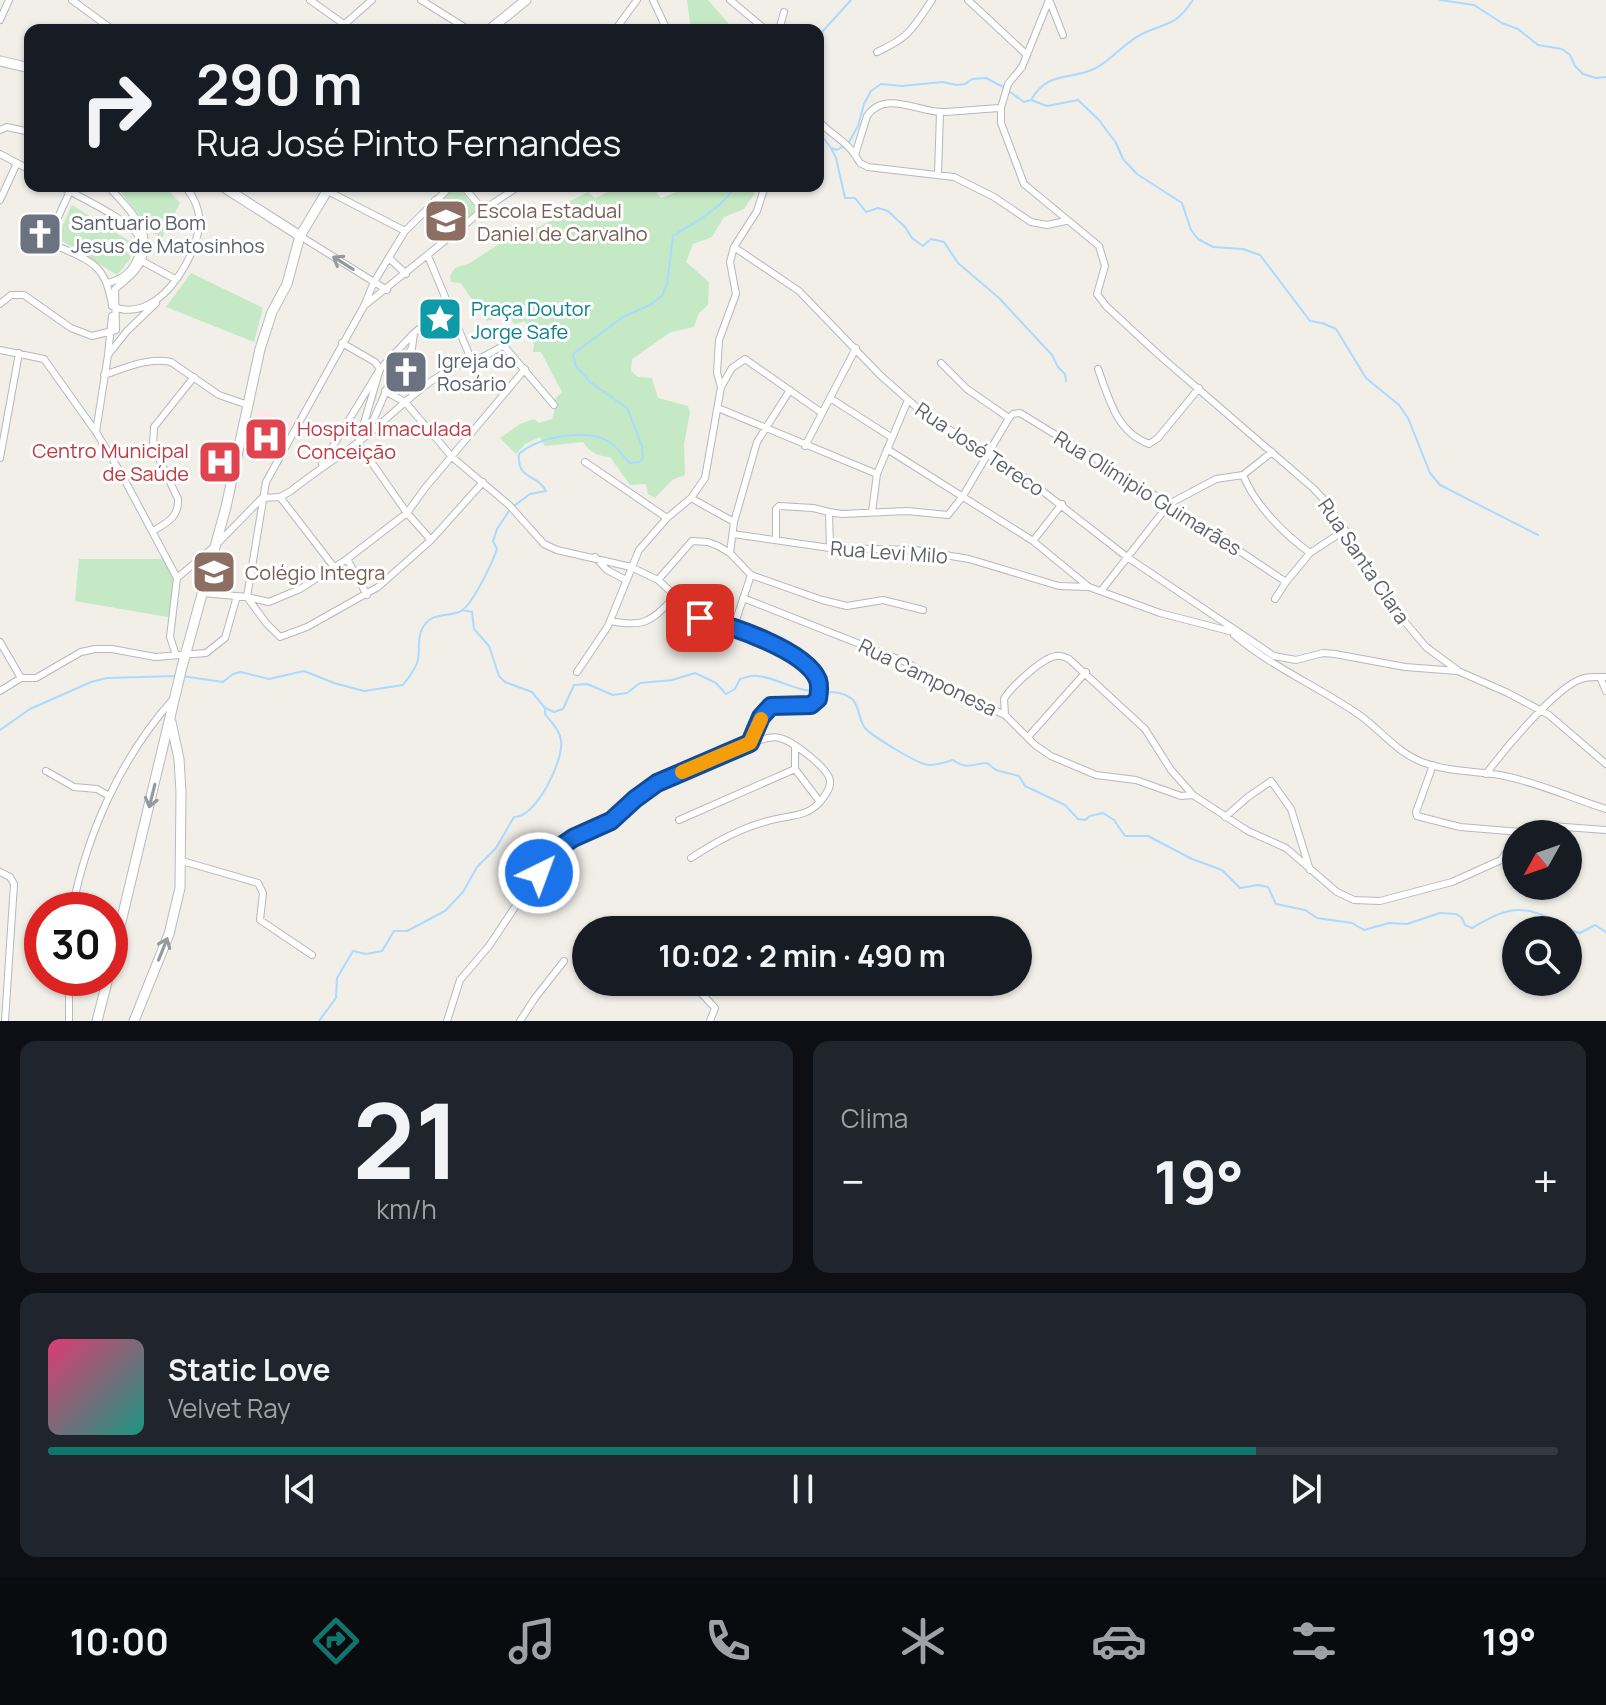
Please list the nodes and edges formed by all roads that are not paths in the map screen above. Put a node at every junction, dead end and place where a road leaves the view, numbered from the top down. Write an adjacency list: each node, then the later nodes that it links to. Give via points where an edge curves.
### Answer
1 (9, 0): 14 (street)
2 (72, 0): 16 (street)
3 (310, 0): 15 (street)
4 (372, 0): 15 (street)
5 (421, 0): 17 (street)
6 (526, 0): 18 (main road)
7 (637, 0): 19 (street)
8 (653, 0): 20 (street)
9 (730, 0): 21 (street)
10 (932, 0): 24 (street, via 910,33)
11 (968, 0): 25 (street)
12 (1050, 1): 23 (street); 25 (street, Rua Santa Clara)
13 (784, 12): 22 (street)
14 (0, 20)
15 (346, 23)
16 (105, 24)
17 (459, 24)
18 (496, 24)
19 (619, 24)
20 (664, 24)
21 (759, 24)
22 (781, 24)
23 (1063, 35)
24 (877, 52)
25 (1027, 55): 28 (street, Rua Santa Clara, via 1004,92)
26 (0, 61): 27 (main road)
27 (24, 67)
28 (1001, 108): 29 (street); 52 (street, Rua Santa Clara, via 1006,140 1024,184)
29 (940, 113): 34 (street, via 884,103 867,116); 37 (street)
30 (824, 127): 34 (street, via 848,144)
31 (0, 130): 32 (street)
32 (24, 131)
33 (0, 154): 35 (street)
34 (856, 159): 37 (street, via 868,167)
35 (17, 163): 36 (street); 49 (street)
36 (24, 167)
37 (938, 174): 52 (street, via 975,185 1031,222)
38 (70, 192): 63 (street, via 48,239 90,260)
39 (72, 192): 59 (street, via 135,231)
40 (113, 192): 59 (street, via 143,230 145,249)
41 (188, 192): 61 (street, via 198,210 199,227 188,261)
42 (231, 192): 55 (main road)
43 (322, 192): 55 (main road)
44 (334, 192): 54 (street)
45 (444, 192): 50 (street)
46 (468, 192): 51 (street)
47 (510, 192): 51 (street)
48 (763, 192): 56 (street)
49 (0, 200)
50 (435, 200): 53 (street); 54 (street)
51 (483, 210): 53 (street)
52 (1066, 221): 89 (street, Rua Santa Clara, via 1104,256 1098,297)
53 (459, 229): 57 (street)
54 (405, 231): 58 (street)
55 (300, 236): 62 (street, one-way to 55); 95 (main road, via 287,284 264,336)
56 (734, 247): 73 (street, Rua José Tereco, via 799,291); 78 (street, via 730,262 735,302)
57 (428, 256): 60 (street); 69 (street)
58 (389, 258): 60 (street); 62 (street)
59 (139, 260): 61 (street); 63 (street); 67 (street, via 138,268 115,289)
60 (406, 274): 64 (street)
61 (175, 279): 65 (street)
62 (374, 282): 64 (street); 68 (street)
63 (108, 283): 67 (street)
64 (387, 290): 68 (street)
65 (162, 298): 67 (street, via 140,308); 76 (street)
66 (0, 304): 70 (street, via 11,295 24,295 71,328 92,336)
67 (113, 306): 70 (street, via 116,330)
68 (364, 306): 72 (street)
69 (448, 306): 71 (street); 77 (street)
70 (109, 332): 76 (street)
71 (414, 333): 81 (street); 84 (street, via 412,348)
72 (342, 343): 81 (street); 118 (street)
73 (856, 348): 92 (street); 93 (street, Rua José Tereco)
74 (0, 350): 75 (street)
75 (19, 353): 101 (street, via 44,359); 110 (street)
76 (108, 355): 85 (street)
77 (471, 359): 82 (street, via 504,346); 88 (street)
78 (717, 359): 80 (street); 87 (street)
79 (941, 363): 99 (street)
80 (732, 368): 87 (street); 90 (street, via 745,359)
81 (380, 369): 104 (street); 112 (street)
82 (525, 369): 96 (street); 109 (street)
83 (1098, 369): 89 (street, via 1117,418 1149,444)
84 (394, 373): 88 (street); 91 (street)
85 (104, 375): 86 (street, via 163,360); 101 (street)
86 (194, 377): 95 (street, via 219,395); 128 (street, via 154,427 153,446 179,506 169,522)
87 (721, 387): 97 (street)
88 (421, 388): 94 (street)
89 (1199, 388): 107 (street, Rua Santa Clara)
90 (790, 390): 98 (street); 100 (street)
91 (385, 391): 94 (street); 102 (street)
92 (830, 398): 98 (street); 103 (street)
93 (908, 400): 103 (street); 108 (street, Rua José Tereco)
94 (405, 402): 102 (street); 109 (street)
95 (248, 405): 133 (main road)
96 (554, 405)
97 (718, 408): 100 (street); 119 (street, via 705,478)
98 (822, 413): 105 (street)
99 (1009, 418): 108 (street); 121 (street, Rua Olímipio Guimarães, via 1020,413)
100 (765, 429): 105 (street); 126 (street)
101 (96, 432): 128 (street)
102 (367, 434): 104 (street)
103 (891, 437): 106 (street)
104 (358, 443): 112 (street); 124 (street)
105 (805, 446): 113 (street)
106 (887, 449): 113 (street); 116 (street)
107 (1272, 452): 114 (street); 127 (street, Rua Santa Clara, via 1313,488)
108 (989, 453): 116 (street); 120 (street, Rua José Tereco)
109 (452, 457): 115 (street); 124 (street)
110 (0, 458)
111 (585, 462): 125 (street)
112 (319, 469): 117 (street)
113 (877, 474): 123 (street)
114 (1243, 475): 121 (street, via 1216,479); 136 (street, via 1252,494)
115 (483, 482): 130 (street); 137 (street, via 549,547)
116 (963, 496): 123 (street, via 944,516); 132 (street)
117 (280, 497): 118 (street); 140 (street)
118 (262, 498): 133 (street); 152 (street)
119 (691, 498): 125 (street); 126 (street)
120 (1062, 504): 132 (street); 138 (street, Rua José Tereco)
121 (1169, 504): 138 (street); 146 (street, Rua Olímipio Guimarães)
122 (829, 512): 123 (street); 131 (street, via 779,506); 134 (street)
123 (872, 512)
124 (407, 513): 130 (street); 139 (street)
125 (667, 518): 141 (street)
126 (734, 522): 129 (street)
127 (1345, 530): 136 (street); 162 (street, Rua Santa Clara, via 1405,624)
128 (153, 531): 143 (street)
129 (733, 534): 131 (street, Rua Levi Milo); 135 (street)
130 (431, 540): 150 (street)
131 (776, 540): 134 (street, Rua Levi Milo)
132 (1033, 541): 147 (street)
133 (215, 546): 143 (street); 149 (main road)
134 (830, 548): 147 (street, Rua Levi Milo, via 915,550 969,559 1059,586)
135 (730, 553): 142 (street); 145 (street, via 692,541)
136 (1310, 553): 146 (street)
137 (595, 557): 141 (street); 144 (street)
138 (1127, 557): 148 (street); 159 (street, Rua José Tereco)
139 (347, 559): 140 (street); 150 (street)
140 (334, 567): 152 (street, via 284,598 260,602)
141 (631, 567): 144 (street); 145 (street)
142 (751, 575): 154 (street); 156 (street, via 839,605 883,600)
143 (177, 578): 161 (street, via 170,637)
144 (626, 580): 157 (street)
145 (658, 580): 153 (street)
146 (1286, 582): 155 (street)
147 (1089, 587): 148 (street)
148 (1101, 591): 159 (street)
149 (203, 593): 151 (street); 161 (main road)
150 (367, 595): 152 (street, via 280,637)
151 (237, 596): 152 (street); 161 (street, via 225,638 206,653)
152 (247, 597)
153 (675, 597): 157 (street, via 647,622); 158 (street, via 700,618)
154 (743, 598): 158 (street); 171 (street, Rua Camponesa, via 908,663)
155 (1275, 599)
156 (923, 610)
157 (610, 621): 163 (street)
158 (734, 626): 175 (street, via 804,664 819,687 811,705 771,706)
159 (1237, 634): 162 (street, via 1287,660 1335,654); 178 (street, via 1270,663 1359,714 1406,754)
160 (0, 642): 166 (street)
161 (181, 655): 166 (street, via 147,657 95,649 36,678); 169 (main road)
162 (1458, 671): 170 (street)
163 (577, 672)
164 (1086, 672): 171 (street, via 1069,659 1050,658 1008,692); 174 (street); 182 (street, via 1145,729)
165 (1603, 677): 168 (street); 170 (street, via 1573,683)
166 (21, 678): 167 (street)
167 (0, 691)
168 (1606, 691)
169 (177, 692): 172 (street); 173 (main road)
170 (1541, 710): 177 (street); 181 (street)
171 (1005, 715): 174 (street, Rua Camponesa)
172 (157, 717): 173 (street); 183 (street)
173 (170, 720): 193 (main road, via 179,759); 197 (main road, one-way to 197)
174 (1028, 737): 182 (street, Rua Camponesa, via 1043,752 1096,775)
175 (750, 743): 176 (street, via 777,737); 207 (street, via 657,783 611,821 560,847 460,980)
176 (795, 747): 179 (street); 184 (street, via 827,773 830,782)
177 (1606, 764)
178 (1433, 765): 181 (street); 190 (street, via 1417,816)
179 (795, 769): 184 (street); 187 (street)
180 (46, 771): 183 (street, via 74,787)
181 (1485, 774): 185 (street, via 1529,782)
182 (1193, 795): 186 (street)
183 (109, 796): 196 (street)
184 (820, 802): 191 (street, via 800,815 733,833)
185 (1606, 809)
186 (1225, 817): 194 (street, via 1286,848); 194 (street, via 1271,781 1293,816)
187 (679, 820)
188 (1582, 828): 189 (street)
189 (1606, 830)
190 (1502, 831)
191 (691, 858)
192 (1502, 859): 194 (street, via 1452,882 1380,901 1354,900)
193 (182, 861): 198 (street, via 258,883 263,893 260,920); 206 (main road, one-way to 193, via 172,924)
194 (1310, 870)
195 (0, 872): 203 (street, via 14,884)
196 (77, 892)
197 (128, 894)
198 (312, 955)
199 (564, 961): 208 (street)
200 (69, 996): 204 (street)
201 (103, 996): 205 (main road)
202 (704, 996): 209 (street, via 715,1008)
203 (5, 1021)
204 (69, 1021)
205 (97, 1021)
206 (134, 1021)
207 (447, 1021)
208 (520, 1021)
209 (710, 1021)

